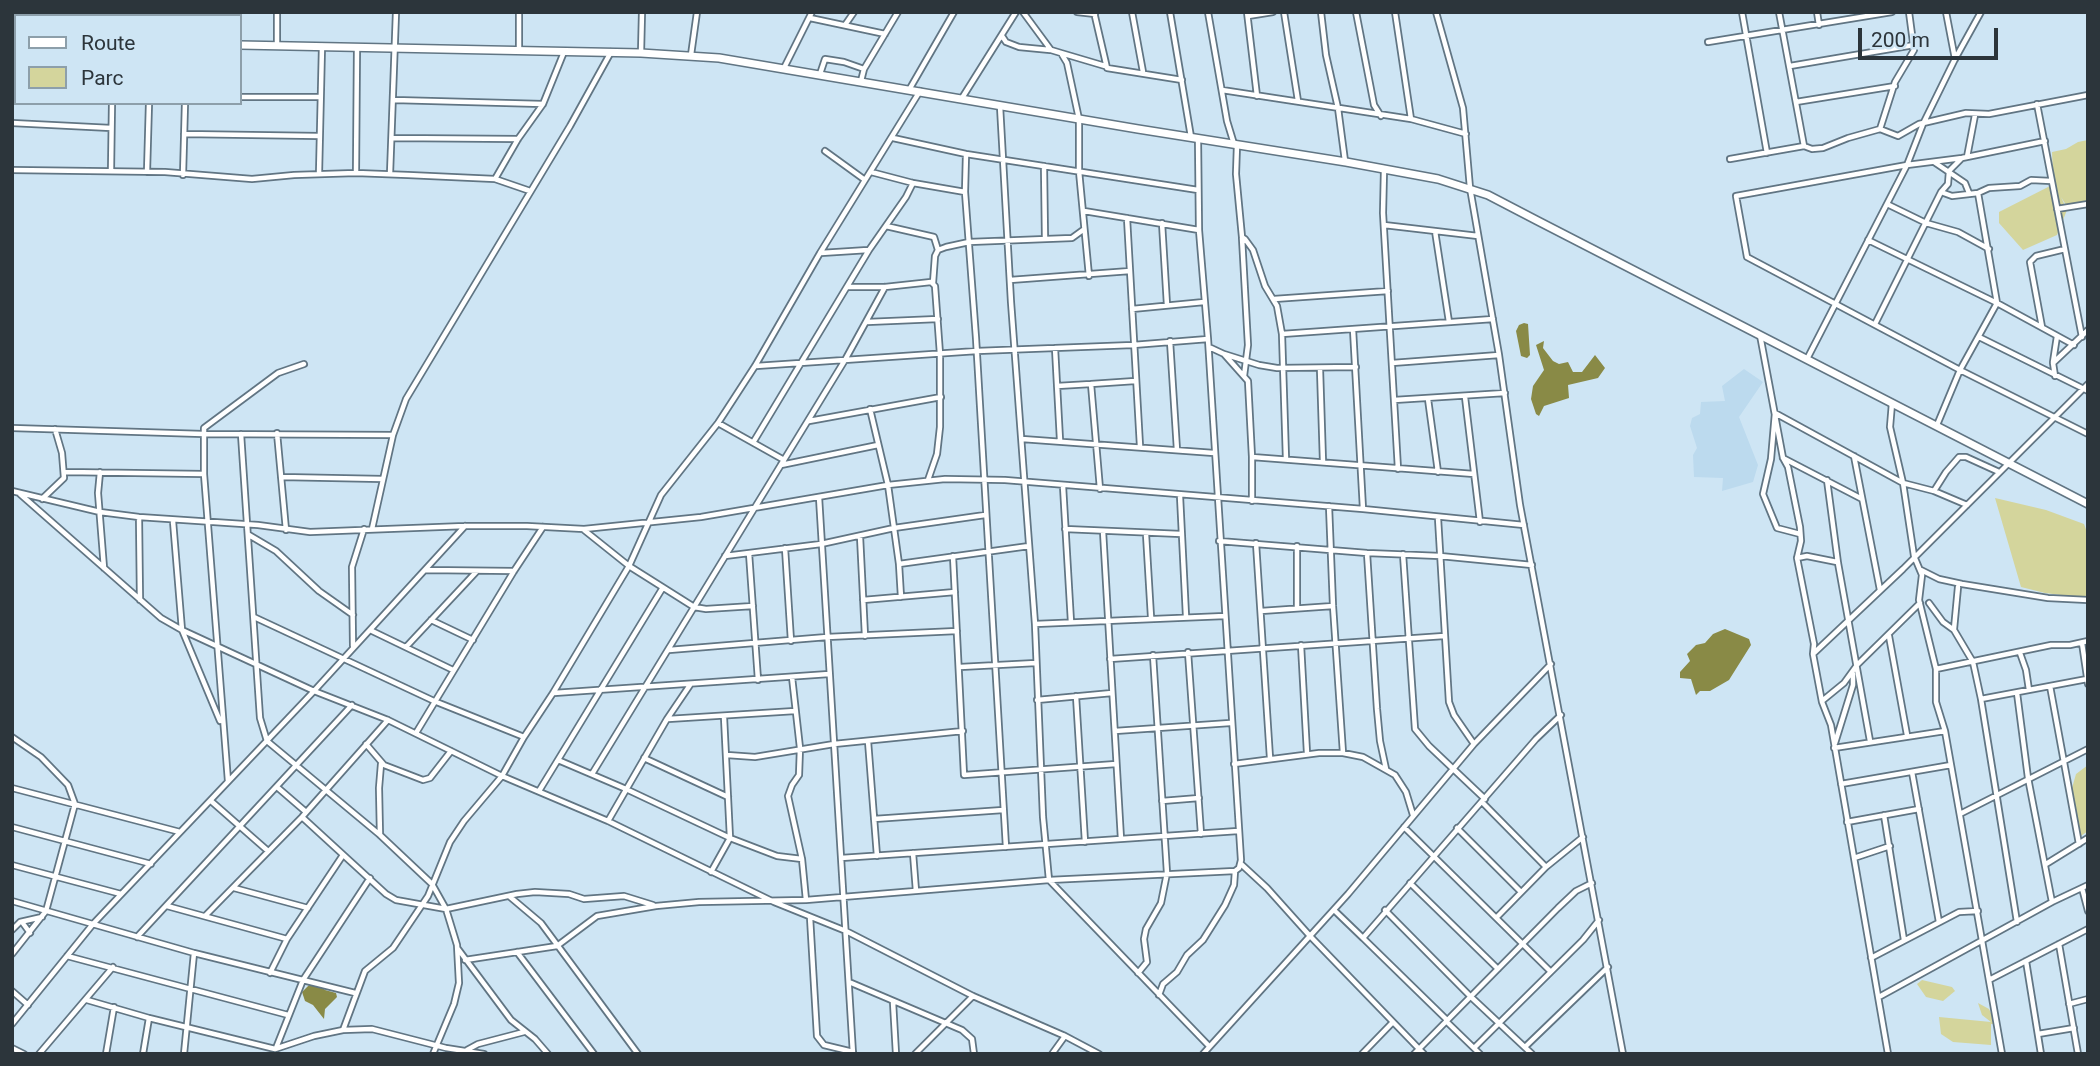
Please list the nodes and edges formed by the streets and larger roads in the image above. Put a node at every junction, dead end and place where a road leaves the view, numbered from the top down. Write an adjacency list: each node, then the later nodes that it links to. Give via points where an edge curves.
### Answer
1 (277, 12): 39 (street)
2 (396, 12): 43 (street)
3 (519, 12): 44 (street)
4 (642, 12): 48 (street)
5 (697, 12): 50 (street)
6 (854, 12): 31 (street)
7 (898, 12): 34 (street)
8 (954, 12): 61 (street)
9 (1016, 12): 35 (street)
10 (1023, 12): 45 (street)
11 (1077, 12): 28 (street)
12 (1132, 12): 56 (street)
13 (1170, 12): 58 (street)
14 (1209, 12): 62 (street)
15 (1273, 12): 29 (street)
16 (1283, 12): 70 (street)
17 (1321, 12): 79 (street)
18 (1356, 12): 78 (street)
19 (1395, 12): 84 (street)
20 (1436, 12): 90 (street)
21 (1742, 12): 36 (street)
22 (1779, 12): 33 (street)
23 (1817, 12): 32 (street)
24 (1892, 12): 32 (street)
25 (1909, 12): 40 (street)
26 (1946, 12): 51 (street)
27 (1981, 12): 51 (street)
28 (1095, 13): 53 (street)
29 (1247, 14): 64 (street)
30 (811, 15): 31 (street); 54 (street)
31 (845, 25): 34 (street)
32 (1819, 25): 33 (street)
33 (1783, 32): 36 (street); 52 (street)
34 (885, 34): 55 (street)
35 (1002, 36): 45 (street, via 1019,47); 68 (street)
36 (1747, 37): 37 (street); 100 (street)
37 (1708, 42)
38 (242, 45): 39 (street)
39 (277, 45): 41 (street)
40 (1914, 45): 52 (street); 60 (street)
41 (322, 46): 42 (street); 67 (street)
42 (357, 47): 43 (street); 116 (street)
43 (396, 48): 44 (street); 69 (street)
44 (519, 50): 46 (street)
45 (1051, 50): 49 (street)
46 (564, 51): 47 (street); 72 (street)
47 (611, 52): 48 (street); 126 (street)
48 (641, 53): 50 (street)
49 (1061, 53): 53 (street); 83 (street)
50 (691, 55): 54 (street)
51 (1955, 59): 86 (street)
52 (1790, 66): 71 (street)
53 (1106, 67): 56 (street)
54 (784, 68): 57 (street)
55 (864, 69): 57 (street, via 825,59); 59 (street)
56 (1143, 72): 58 (street)
57 (820, 74): 59 (street)
58 (1182, 80): 94 (street)
59 (860, 81): 61 (street)
60 (1895, 86): 71 (street); 88 (street)
61 (909, 90): 63 (street)
62 (1222, 90): 64 (street); 97 (street)
63 (920, 91): 68 (street); 93 (street)
64 (1257, 96): 70 (street)
65 (2088, 96): 74 (street)
66 (242, 97): 67 (street)
67 (320, 97): 91 (street)
68 (962, 98): 73 (street)
69 (394, 100): 72 (street); 92 (street)
70 (1298, 102): 79 (street)
71 (1796, 102): 98 (street)
72 (543, 104): 95 (street)
73 (1000, 104): 83 (street); 104 (street)
74 (2037, 104): 81 (street); 96 (street)
75 (112, 105): 87 (street)
76 (149, 105): 113 (street)
77 (185, 105): 89 (street)
78 (1374, 105): 80 (street); 82 (street)
79 (1338, 108): 80 (street); 105 (street)
80 (1366, 113): 82 (street)
81 (1975, 115): 86 (street, via 1966,113); 102 (street)
82 (1381, 116): 84 (street)
83 (1079, 119): 94 (street); 111 (street)
84 (1411, 119): 90 (street)
85 (12, 123): 87 (street)
86 (1923, 124): 88 (street, via 1898,136); 107 (street)
87 (111, 128): 112 (street)
88 (1880, 129): 98 (street, via 1823,148)
89 (184, 134): 91 (street); 119 (street)
90 (1466, 134): 124 (street)
91 (319, 136): 117 (street)
92 (392, 138): 95 (street); 118 (street)
93 (893, 138): 101 (street); 114 (street)
94 (1195, 138): 97 (street); 125 (street)
95 (518, 139): 120 (street)
96 (2045, 141): 102 (street); 122 (street)
97 (1236, 145): 105 (street); 144 (street)
98 (1804, 146): 100 (street)
99 (825, 151): 121 (street)
100 (1767, 153): 103 (street)
101 (966, 155): 104 (street); 127 (street)
102 (1964, 157): 106 (street); 115 (street)
103 (1730, 159)
104 (1004, 160): 108 (street); 147 (street)
105 (1346, 162): 110 (street)
106 (1933, 162): 107 (street); 115 (street)
107 (1907, 165): 131 (street); 164 (street, via 1736,196 1747,257)
108 (1044, 166): 111 (street); 145 (street)
109 (12, 170): 112 (street)
110 (1384, 170): 124 (street); 138 (street)
111 (1080, 171): 125 (street); 134 (street)
112 (111, 172): 113 (street)
113 (147, 172): 119 (street)
114 (871, 172): 121 (street); 123 (street)
115 (1949, 172): 128 (street, via 1948,184); 130 (street, via 1965,183)
116 (356, 173): 117 (street); 118 (street)
117 (319, 174): 119 (street, via 252,179)
118 (390, 174): 120 (street)
119 (183, 175)
120 (495, 179): 126 (street)
121 (865, 180): 153 (street)
122 (2051, 181): 129 (street, via 2031,180 2020,187); 133 (street)
123 (913, 183): 127 (street); 139 (street)
124 (1470, 188): 143 (street); 178 (street)
125 (1198, 190): 141 (street)
126 (530, 191): 230 (street, via 406,399)
127 (965, 192): 148 (street)
128 (1941, 192): 130 (street, via 1948,196); 137 (street)
129 (1978, 192): 130 (street); 149 (street)
130 (1969, 193)
131 (1887, 204): 137 (street); 146 (street)
132 (2088, 204): 133 (street)
133 (2057, 209): 150 (street)
134 (1084, 211): 135 (street); 140 (street)
135 (1127, 218): 136 (street); 155 (street)
136 (1162, 223): 141 (street); 166 (street)
137 (1926, 223): 149 (street, via 1958,232); 154 (street)
138 (1384, 225): 142 (street); 161 (street)
139 (886, 226): 151 (street); 152 (street, via 934,237)
140 (1083, 230): 145 (street, via 1072,238); 156 (street)
141 (1199, 230): 163 (street)
142 (1435, 231): 143 (street); 171 (street)
143 (1478, 236): 169 (street)
144 (1242, 237): 162 (street); 195 (street)
145 (1045, 238): 147 (street)
146 (1868, 240): 154 (street); 164 (street)
147 (1009, 241): 148 (street); 157 (street)
148 (970, 243): 152 (street); 189 (street)
149 (1989, 249): 165 (street)
150 (2064, 249): 174 (street, via 2030,262); 181 (street)
151 (869, 250): 153 (street); 159 (street)
152 (939, 250): 158 (street)
153 (820, 253): 200 (street)
154 (1908, 260): 165 (street); 172 (street)
155 (1130, 271): 156 (street); 167 (street)
156 (1088, 276): 157 (street)
157 (1010, 280): 188 (street)
158 (933, 283): 160 (street); 168 (street)
159 (848, 287): 160 (street); 199 (street)
160 (885, 287): 170 (street)
161 (1388, 291): 162 (street); 173 (street)
162 (1274, 299): 177 (street)
163 (1204, 302): 166 (street); 182 (street)
164 (1835, 303): 172 (street); 193 (street)
165 (1997, 303): 174 (street); 180 (street)
166 (1167, 305): 167 (street)
167 (1132, 309): 184 (street)
168 (938, 319): 170 (street); 190 (street)
169 (1493, 319): 171 (street); 192 (street)
170 (867, 323): 194 (street)
171 (1449, 323): 173 (street)
172 (1875, 324): 204 (street)
173 (1390, 327): 175 (street); 196 (street)
174 (2042, 328): 179 (street)
175 (1353, 329): 177 (street); 201 (street)
176 (2088, 330): 181 (street)
177 (1282, 334): 202 (street)
178 (1760, 334): 193 (street); 219 (street)
179 (2057, 336): 185 (street); 197 (street)
180 (1979, 337): 204 (street); 206 (street)
181 (2082, 337): 185 (street)
182 (1208, 340): 183 (street); 187 (street)
183 (1170, 341): 184 (street); 237 (street)
184 (1133, 345): 186 (street); 207 (street)
185 (2074, 345): 197 (street)
186 (1055, 348): 188 (street); 210 (street)
187 (1209, 348): 191 (street); 238 (street)
188 (1016, 350): 189 (street); 231 (street)
189 (977, 351): 190 (street); 258 (street)
190 (940, 354): 194 (street); 213 (street)
191 (1224, 354): 195 (street); 205 (street)
192 (1499, 355): 196 (street); 212 (street)
193 (1807, 359): 217 (street)
194 (845, 360): 199 (street); 221 (street)
195 (1248, 362): 202 (street); 205 (street)
196 (1392, 363): 216 (street)
197 (2053, 363): 206 (street)
198 (304, 364): 228 (street, via 269,378 207,425)
199 (802, 364): 200 (street); 233 (street)
200 (755, 366): 222 (street)
201 (1356, 368): 203 (street); 247 (street)
202 (1284, 369): 203 (street); 242 (street)
203 (1320, 369): 244 (street)
204 (1961, 370): 220 (street); 223 (street)
205 (1244, 376): 240 (street)
206 (2055, 376): 211 (street)
207 (1135, 381): 208 (street); 236 (street)
208 (1091, 384): 210 (street); 234 (street)
209 (2088, 384): 211 (street)
210 (1057, 386): 232 (street)
211 (2085, 390): 220 (street)
212 (1505, 393): 214 (street); 288 (street)
213 (941, 397): 218 (street); 257 (street, via 937,454)
214 (1465, 397): 215 (street); 254 (street)
215 (1428, 399): 216 (street); 251 (street)
216 (1394, 400): 248 (street)
217 (1892, 403): 223 (street); 261 (street, via 1890,427)
218 (870, 409): 221 (street); 235 (street)
219 (1775, 413): 239 (street); 241 (street); 300 (street, via 1763,495 1777,528)
220 (2055, 417): 229 (street); 245 (street)
221 (808, 421): 243 (street)
222 (718, 422): 233 (street); 285 (street, via 661,495)
223 (1936, 426): 245 (street)
224 (12, 428): 225 (street)
225 (55, 429): 228 (street); 249 (street)
226 (241, 433): 227 (street); 228 (street); 287 (street)
227 (277, 433): 230 (street); 255 (street)
228 (203, 434): 253 (street)
229 (2088, 434)
230 (393, 435): 256 (street)
231 (1022, 439): 232 (street); 260 (street)
232 (1060, 440): 234 (street)
233 (754, 441): 243 (street)
234 (1097, 443): 236 (street); 264 (street)
235 (878, 445): 246 (street); 262 (street)
236 (1140, 446): 237 (street)
237 (1177, 450): 238 (street)
238 (1214, 453): 271 (street)
239 (1854, 455): 261 (street); 272 (street)
240 (1252, 457): 242 (street); 273 (street)
241 (1783, 458): 259 (street); 300 (street)
242 (1286, 459): 244 (street)
243 (784, 460): 246 (street)
244 (1323, 463): 247 (street)
245 (2008, 464): 252 (street); 274 (street)
246 (780, 466): 278 (street)
247 (1362, 466): 248 (street); 277 (street)
248 (1398, 469): 251 (street)
249 (65, 472): 250 (street); 270 (street, via 62,482)
250 (100, 472): 253 (street); 279 (street)
251 (1438, 472): 254 (street)
252 (1999, 472): 266 (street, via 1959,457); 275 (street)
253 (204, 474): 284 (street)
254 (1474, 474): 286 (street)
255 (281, 477): 256 (street); 296 (street)
256 (383, 479): 293 (street)
257 (928, 480): 258 (street); 262 (street)
258 (984, 480): 260 (street); 280 (street)
259 (1827, 480): 272 (street); 319 (street)
260 (1024, 483): 263 (street); 306 (street)
261 (1903, 483): 266 (street); 317 (street)
262 (888, 485): 269 (street); 291 (street)
263 (1063, 486): 264 (street); 295 (street)
264 (1100, 489): 268 (street)
265 (12, 491): 267 (street)
266 (1934, 491): 275 (street)
267 (19, 494): 270 (street); 323 (street)
268 (1180, 496): 271 (street); 299 (street)
269 (819, 497): 278 (street); 305 (street)
270 (42, 499): 279 (street)
271 (1217, 499): 273 (street); 303 (street)
272 (1863, 499): 330 (street)
273 (1252, 501): 276 (street)
274 (2088, 504)
275 (1967, 505): 317 (street)
276 (1329, 506): 277 (street); 309 (street)
277 (1363, 509): 282 (street)
278 (754, 510): 285 (street); 314 (street)
279 (100, 512): 281 (street); 323 (street)
280 (985, 515): 291 (street); 310 (street)
281 (139, 517): 283 (street); 333 (street)
282 (1438, 518): 286 (street); 316 (street)
283 (173, 521): 284 (street); 353 (street)
284 (208, 522): 287 (street); 371 (street)
285 (648, 522): 294 (street); 322 (street)
286 (1479, 522): 288 (street)
287 (248, 524): 296 (street); 301 (street)
288 (1524, 525): 321 (street)
289 (465, 526): 290 (street); 293 (street); 324 (street)
290 (543, 527): 294 (street); 327 (street)
291 (894, 528): 302 (street); 320 (street)
292 (364, 529): 293 (street); 296 (street); 343 (street, via 352,567)
293 (372, 529)
294 (584, 529): 322 (street)
295 (1065, 529): 297 (street); 351 (street)
296 (286, 530)
297 (1103, 531): 298 (street); 350 (street)
298 (1146, 534): 299 (street); 347 (street)
299 (1181, 534): 345 (street)
300 (1800, 534): 318 (street)
301 (248, 535): 343 (street, via 276,551); 346 (street)
302 (860, 536): 305 (street); 334 (street)
303 (1219, 541): 304 (street); 344 (street)
304 (1256, 543): 307 (street); 342 (street)
305 (821, 544): 308 (street); 360 (street)
306 (1029, 546): 310 (street); 352 (street)
307 (1297, 546): 309 (street); 341 (street)
308 (785, 548): 311 (street); 363 (street)
309 (1330, 550): 312 (street); 339 (street)
310 (988, 551): 315 (street); 387 (street)
311 (749, 553): 314 (street); 338 (street)
312 (1367, 553): 313 (street); 364 (street)
313 (1403, 554): 316 (street); 361 (street)
314 (725, 556): 340 (street)
315 (953, 556): 320 (street); 331 (street)
316 (1440, 556): 321 (street); 359 (street)
317 (1914, 556): 325 (street); 330 (street)
318 (1797, 558): 319 (street); 367 (street)
319 (1838, 563): 349 (street)
320 (899, 564): 332 (street)
321 (1532, 565): 385 (street)
322 (629, 566): 329 (street); 403 (street)
323 (104, 569): 333 (street)
324 (424, 570): 326 (street); 354 (street)
325 (1920, 570): 335 (street, via 1962,584); 336 (street)
326 (477, 571): 327 (street); 348 (street)
327 (514, 571): 362 (street)
328 (1958, 587): 355 (street)
329 (662, 589): 340 (street); 400 (street)
330 (1880, 590): 349 (street)
331 (955, 592): 332 (street); 356 (street)
332 (901, 597): 334 (street)
333 (140, 600): 353 (street)
334 (863, 600): 358 (street)
335 (2088, 600)
336 (1920, 603): 357 (street); 390 (street)
337 (1930, 603): 355 (street)
338 (753, 606): 340 (street); 369 (street)
339 (1333, 606): 341 (street); 366 (street)
340 (694, 607): 375 (street)
341 (1297, 608): 342 (street)
342 (1261, 611): 374 (street)
343 (353, 615): 372 (street)
344 (1225, 615): 345 (street); 376 (street)
345 (1186, 616): 347 (street)
346 (254, 617): 381 (street); 386 (street)
347 (1151, 617): 350 (street)
348 (431, 620): 362 (street); 373 (street)
349 (1849, 620): 368 (street); 388 (street)
350 (1107, 621): 351 (street); 382 (street)
351 (1071, 622): 352 (street)
352 (1035, 624): 384 (street)
353 (182, 630): 371 (street); 418 (street)
354 (370, 630): 372 (street); 373 (street)
355 (1954, 630): 383 (street)
356 (957, 631): 358 (street); 389 (street)
357 (1888, 635): 388 (street); 425 (street)
358 (865, 636): 360 (street)
359 (1444, 636): 361 (street); 433 (street, via 1450,704)
360 (827, 637): 363 (street); 393 (street)
361 (1409, 639): 364 (street); 451 (street, via 1415,729)
362 (473, 640): 391 (street)
363 (791, 641): 369 (street)
364 (1371, 641): 366 (street); 452 (street)
365 (2085, 642): 378 (street); 396 (street)
366 (1336, 643): 370 (street); 438 (street)
367 (1814, 644): 368 (street); 379 (street)
368 (1822, 644): 379 (street)
369 (755, 645): 375 (street); 395 (street)
370 (1301, 645): 374 (street); 439 (street)
371 (219, 646): 386 (street); 418 (street)
372 (353, 647): 381 (street)
373 (406, 647): 391 (street)
374 (1264, 647): 376 (street); 442 (street)
375 (670, 650): 398 (street)
376 (1226, 650): 377 (street); 417 (street)
377 (1188, 652): 380 (street); 419 (street)
378 (2020, 653): 383 (street); 401 (street)
379 (1813, 654): 410 (street)
380 (1153, 655): 382 (street); 420 (street)
381 (343, 658): 402 (street); 409 (street)
382 (1110, 659): 405 (street)
383 (1973, 662): 390 (street); 407 (street)
384 (1036, 663): 387 (street); 408 (street)
385 (1551, 663): 413 (street); 433 (street)
386 (257, 664): 402 (street); 428 (street, via 260,718)
387 (995, 664): 389 (street); 455 (street)
388 (1857, 665): 392 (street); 430 (street)
389 (960, 667): 423 (street)
390 (1936, 669): 421 (street, via 1936,702)
391 (453, 670): 409 (street)
392 (1853, 673): 410 (street); 434 (street)
393 (829, 674): 394 (street); 432 (street)
394 (792, 677): 395 (street); 412 (street)
395 (758, 680): 397 (street)
396 (2087, 682): 399 (street)
397 (690, 685): 398 (street); 415 (street)
398 (645, 686): 400 (street); 456 (street)
399 (2050, 686): 401 (street); 444 (street)
400 (602, 690): 403 (street); 443 (street)
401 (2029, 690): 404 (street)
402 (314, 691): 411 (street); 428 (street)
403 (553, 693): 427 (street)
404 (2017, 693): 407 (street); 458 (street)
405 (1112, 694): 406 (street); 422 (street)
406 (1076, 696): 408 (street); 450 (street)
407 (1981, 699): 466 (street)
408 (1037, 700): 453 (street)
409 (434, 701): 424 (street); 427 (street)
410 (1822, 702): 434 (street)
411 (352, 705): 416 (street); 449 (street)
412 (794, 711): 414 (street); 435 (street)
413 (1561, 715): 469 (street); 492 (street)
414 (724, 717): 415 (street); 440 (street)
415 (667, 719): 441 (street)
416 (388, 720): 424 (street); 431 (street)
417 (1230, 723): 419 (street); 447 (street)
418 (222, 725): 459 (street)
419 (1193, 726): 420 (street); 468 (street)
420 (1157, 728): 422 (street); 471 (street)
421 (1945, 730): 425 (street); 448 (street)
422 (1115, 731): 446 (street)
423 (963, 732): 429 (street); 455 (street, via 964,775)
424 (416, 733): 437 (street)
425 (1907, 735): 430 (street)
426 (12, 737): 472 (street, via 41,757 68,785)
427 (524, 737): 457 (street)
428 (267, 741): 449 (street); 459 (street)
429 (868, 741): 432 (street); 480 (street)
430 (1870, 741): 434 (street)
431 (366, 744): 445 (street); 463 (street)
432 (834, 744): 435 (street); 507 (street)
433 (1474, 744): 451 (street)
434 (1834, 747): 460 (street)
435 (800, 748): 440 (street, via 755,757); 509 (street, via 799,775 788,796)
436 (2088, 749): 444 (street)
437 (451, 751): 445 (street, via 427,780); 457 (street)
438 (1343, 753): 439 (street); 452 (street)
439 (1307, 754): 442 (street)
440 (727, 755): 467 (street)
441 (644, 758): 464 (street); 467 (street)
442 (1270, 758): 447 (street)
443 (558, 760): 456 (street); 465 (street)
444 (2064, 762): 458 (street); 498 (street)
445 (381, 763): 490 (street)
446 (1116, 764): 450 (street); 495 (street)
447 (1234, 764): 487 (street)
448 (1951, 765): 454 (street); 476 (street)
449 (297, 766): 461 (street); 463 (street)
450 (1080, 766): 453 (street); 497 (street)
451 (1452, 768): 469 (street); 478 (street)
452 (1386, 769): 478 (street, via 1403,785)
453 (1040, 770): 455 (street); 499 (street)
454 (1912, 772): 460 (street); 473 (street)
455 (1001, 773): 474 (street)
456 (592, 774): 464 (street)
457 (502, 776): 465 (street); 523 (street, via 450,842)
458 (2028, 778): 466 (street); 512 (street)
459 (228, 782): 470 (street)
460 (1841, 784): 482 (street)
461 (277, 787): 475 (street); 484 (street)
462 (12, 788): 472 (street)
463 (327, 789): 475 (street); 490 (street)
464 (626, 789): 481 (street); 493 (street)
465 (539, 791): 481 (street)
466 (1996, 795): 476 (street); 552 (street)
467 (728, 797): 493 (street)
468 (1199, 797): 471 (street); 489 (street)
469 (1484, 800): 486 (street); 514 (street)
470 (211, 801): 484 (street); 488 (street)
471 (1162, 801): 491 (street)
472 (75, 804): 488 (street); 496 (street)
473 (1919, 809): 477 (street); 551 (street)
474 (1003, 810): 480 (street); 501 (street)
475 (306, 812): 479 (street)
476 (1960, 814): 543 (street)
477 (1884, 815): 482 (street); 500 (street)
478 (1413, 816): 485 (street)
479 (302, 817): 502 (street); 504 (street)
480 (874, 819): 506 (street)
481 (608, 821): 516 (street)
482 (1847, 822): 508 (street)
483 (12, 827): 496 (street)
484 (239, 827): 502 (street); 536 (street)
485 (1404, 827): 505 (street); 540 (street)
486 (1457, 828): 505 (street); 527 (street)
487 (1238, 831): 489 (street); 511 (street)
488 (180, 832): 510 (street)
489 (1201, 834): 491 (street)
490 (380, 835): 523 (street)
491 (1164, 836): 495 (street); 517 (street)
492 (1583, 837): 514 (street); 522 (street)
493 (730, 838): 509 (street, via 777,856); 516 (street)
494 (2088, 838): 498 (street)
495 (1121, 839): 497 (street)
496 (63, 840): 510 (street); 518 (street)
497 (1084, 842): 499 (street)
498 (2079, 844): 512 (street)
499 (1045, 845): 501 (street); 520 (street)
500 (1890, 846): 508 (street); 563 (street)
501 (1006, 847): 503 (street)
502 (268, 852): 525 (street)
503 (913, 853): 506 (street); 526 (street)
504 (343, 855): 519 (street); 538 (street)
505 (1433, 855): 521 (street); 548 (street)
506 (877, 856): 507 (street)
507 (841, 858): 530 (street)
508 (1854, 858): 572 (street)
509 (802, 859): 531 (street)
510 (151, 864): 528 (street)
511 (1241, 864): 515 (street); 558 (street)
512 (2046, 864): 534 (street)
513 (12, 865): 518 (street)
514 (1546, 867): 527 (street)
515 (1235, 871): 517 (street); 587 (street, via 1225,905)
516 (712, 872): 533 (street)
517 (1167, 873): 520 (street); 579 (street, via 1161,903 1146,929 1147,962)
518 (56, 875): 528 (street); 542 (street)
519 (370, 878): 535 (street, via 392,899); 582 (street)
520 (1049, 880): 526 (street); 579 (street)
521 (1410, 883): 541 (street); 577 (street)
522 (1592, 883): 549 (street); 564 (street, via 1576,891)
523 (432, 884): 535 (street); 539 (street)
524 (2085, 886): 534 (street); 544 (street)
525 (233, 888): 538 (street); 545 (street)
526 (916, 891): 530 (street)
527 (1521, 892): 548 (street)
528 (121, 894): 553 (street)
529 (509, 896): 537 (street, via 536,892 584,899 617,895); 539 (street); 567 (street, via 541,923)
530 (843, 896): 531 (street); 556 (street)
531 (806, 900): 533 (street)
532 (12, 901): 542 (street)
533 (774, 902): 537 (street); 547 (street)
534 (2052, 902): 552 (street)
535 (422, 904): 539 (street); 586 (street, via 393,948 365,971)
536 (166, 906): 545 (street); 559 (street)
537 (656, 906): 567 (street, via 597,916)
538 (308, 908): 561 (street)
539 (446, 909): 566 (street)
540 (1334, 910): 558 (street); 560 (street)
541 (1385, 910): 560 (street); 589 (street)
542 (46, 911): 546 (street); 553 (street)
543 (1978, 911): 551 (street, via 1959,912); 562 (street)
544 (2088, 911)
545 (205, 916): 561 (street)
546 (43, 917): 550 (street); 557 (street)
547 (810, 917): 556 (street); 618 (street, via 817,1036 824,1045)
548 (1497, 917): 564 (street)
549 (1599, 920): 576 (street); 578 (street)
550 (22, 922): 554 (street); 557 (street)
551 (1940, 922): 563 (street)
552 (2017, 922): 562 (street)
553 (93, 924): 559 (street); 571 (street)
554 (13, 927)
555 (2088, 929): 565 (street)
556 (846, 932): 583 (street); 588 (street)
557 (30, 933): 570 (street)
558 (1310, 936): 600 (street); 611 (street)
559 (138, 937): 569 (street)
560 (1363, 937): 599 (street)
561 (287, 939): 580 (street)
562 (1983, 939): 581 (street); 590 (street)
563 (1904, 940): 572 (street)
564 (1523, 944): 577 (street); 578 (street)
565 (2059, 944): 574 (street); 595 (street)
566 (457, 945): 573 (street); 610 (street, via 459,983)
567 (557, 946): 568 (street); 629 (street)
568 (516, 951): 573 (street); 628 (street)
569 (194, 953): 580 (street); 584 (street)
570 (12, 954)
571 (67, 956): 575 (street); 594 (street)
572 (1871, 958): 590 (street)
573 (465, 960): 607 (street)
574 (2026, 961): 581 (street); 608 (street)
575 (113, 967): 584 (street); 592 (street)
576 (1608, 967): 612 (street); 619 (street)
577 (1498, 969): 589 (street)
578 (1550, 971): 601 (street)
579 (1138, 972): 587 (street)
580 (270, 973): 582 (street)
581 (1991, 979): 642 (street)
582 (303, 980): 586 (street); 597 (street)
583 (849, 982): 593 (street); 618 (street)
584 (189, 989): 597 (street); 604 (street)
585 (12, 991): 594 (street)
586 (355, 993): 606 (street)
587 (1158, 995): 611 (street)
588 (973, 996): 603 (street); 609 (street)
589 (1470, 996): 599 (street); 601 (street)
590 (1878, 997): 641 (street)
591 (2088, 999): 595 (street)
592 (87, 1000): 596 (street); 621 (street)
593 (893, 1002): 603 (street); 630 (street)
594 (28, 1004): 602 (street)
595 (2070, 1004): 605 (street)
596 (114, 1007): 598 (street); 622 (street)
597 (288, 1014): 615 (street)
598 (149, 1018): 604 (street); 623 (street)
599 (1446, 1020): 614 (street); 616 (street)
600 (1394, 1022): 616 (street); 636 (street)
601 (1499, 1023): 612 (street); 614 (street)
602 (12, 1024)
603 (946, 1024): 631 (street); 632 (street, via 970,1036)
604 (187, 1027): 615 (street); 624 (street)
605 (2074, 1028): 608 (street); 644 (street)
606 (343, 1030): 610 (street, via 372,1028); 615 (street)
607 (525, 1032): 617 (street, via 478,1044); 627 (street)
608 (2038, 1034): 643 (street)
609 (1065, 1036): 633 (street); 634 (street)
610 (435, 1045): 617 (street); 625 (street)
611 (1209, 1046): 635 (street)
612 (1525, 1047): 640 (street)
613 (12, 1048): 620 (street)
614 (1474, 1048): 639 (street)
615 (275, 1049)
616 (1419, 1049): 637 (street); 638 (street)
617 (467, 1052): 626 (street)
618 (853, 1053)
619 (1621, 1053)
620 (24, 1054)
621 (39, 1054)
622 (106, 1054)
623 (143, 1054)
624 (184, 1054)
625 (433, 1054)
626 (484, 1054)
627 (548, 1054)
628 (594, 1054)
629 (638, 1054)
630 (896, 1054)
631 (915, 1054)
632 (974, 1054)
633 (1052, 1054)
634 (1099, 1054)
635 (1203, 1054)
636 (1362, 1054)
637 (1414, 1054)
638 (1424, 1054)
639 (1479, 1054)
640 (1532, 1054)
641 (1888, 1054)
642 (2002, 1054)
643 (2041, 1054)
644 (2078, 1054)

